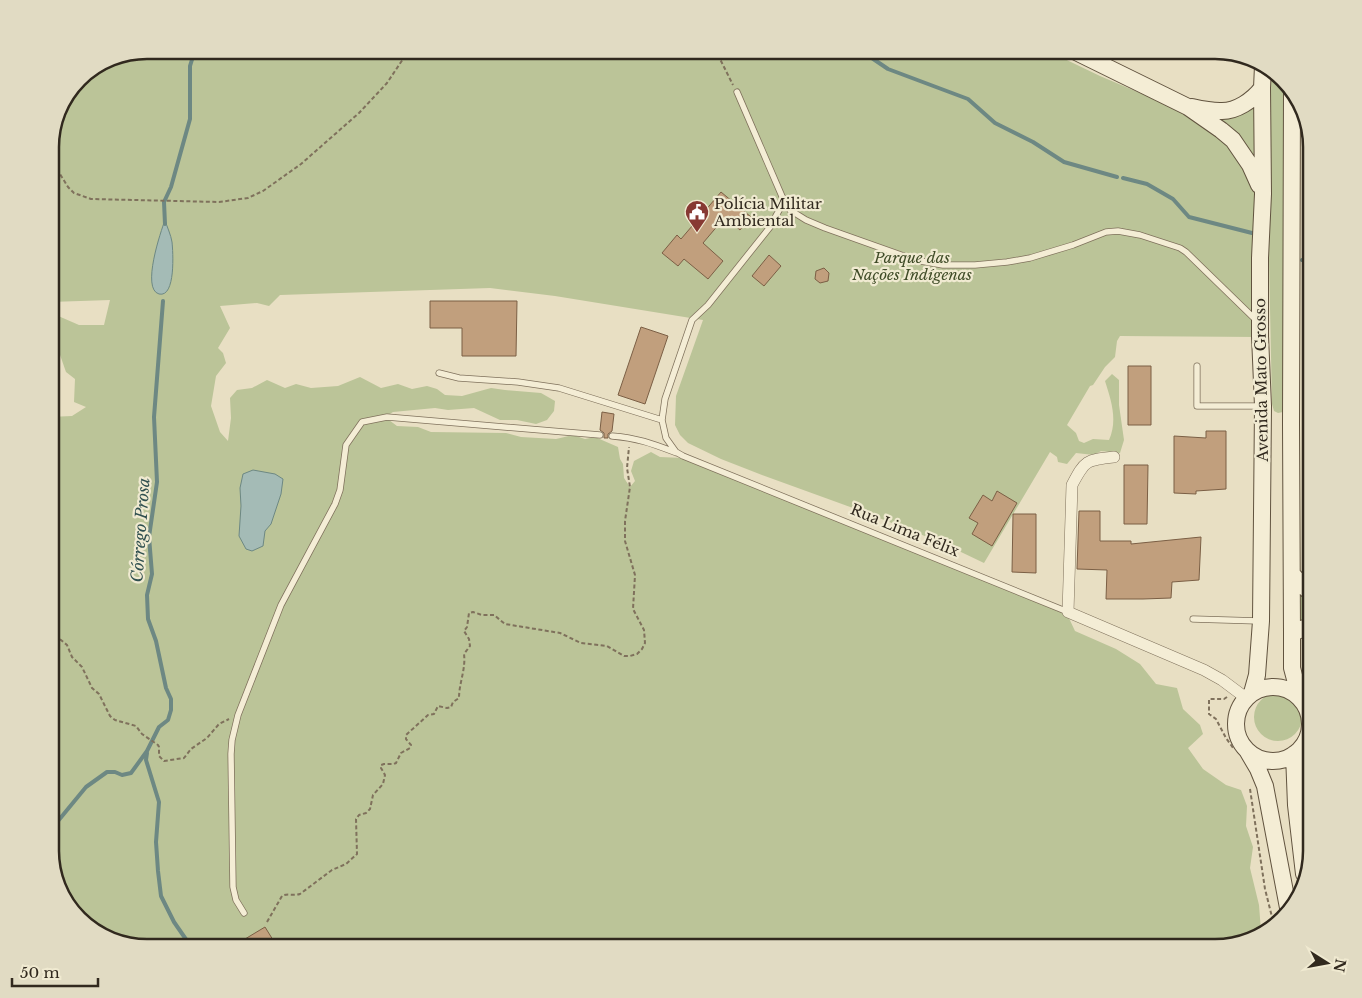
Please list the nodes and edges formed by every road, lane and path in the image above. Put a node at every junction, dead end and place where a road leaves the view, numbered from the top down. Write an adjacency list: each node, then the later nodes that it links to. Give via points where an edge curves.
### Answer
1 (403, 59): 9 (path, via 387,83 359,113 301,164 248,198 219,202 91,198 74,193)
2 (720, 59): 6 (path)
3 (1090, 59): 8 (main road)
4 (1263, 73): 5 (main road, Avenida Mato Grosso)
5 (1262, 88): 8 (main road, via 1249,101 1231,110 1221,112); 10 (main road, Avenida Mato Grosso)
6 (737, 92): 11 (lane)
7 (1292, 105): 18 (main road, Avenida Mato Grosso)
8 (1188, 107): 10 (main road, via 1233,140 1250,164)
9 (59, 172)
10 (1263, 194): 12 (main road, Avenida Mato Grosso)
11 (784, 201): 12 (lane, via 790,210 825,228 915,260 944,265 975,265 1030,258 1106,232 1140,235 1180,248 1192,256); 16 (lane, Rua Lima Félix, via 770,227 708,305 692,320 665,399)
12 (1260, 325): 15 (main road, Avenida Mato Grosso)
13 (1197, 366): 15 (lane, via 1197,406)
14 (439, 373): 16 (lane, via 458,378 559,388)
15 (1263, 406): 17 (main road, Avenida Mato Grosso)
16 (662, 420): 22 (lane, Rua Lima Félix, via 666,438)
17 (1263, 424): 18 (main road); 28 (main road, Avenida Mato Grosso)
18 (1291, 424): 24 (main road, Avenida Mato Grosso)
19 (600, 435): 36 (lane, via 387,417 362,422 346,445 335,504 281,605)
20 (612, 436): 21 (lane)
21 (630, 438): 22 (lane); 44 (path, via 625,541 635,576 633,609 644,630 642,649 637,654 624,656 607,646 581,643 560,633 505,624 494,615 470,613 464,631 470,646 464,654 459,698 451,707 438,706 434,714 428,715 406,734 410,748 401,753 396,763 381,765 385,776 383,784 374,795 370,809 356,819 357,854 300,894 282,896)
22 (683, 456): 26 (lane, Rua Lima Félix)
23 (1114, 457): 26 (street, via 1092,459 1081,467 1072,485)
24 (1292, 574): 25 (main road); 30 (main road, Avenida Mato Grosso)
25 (1303, 586)
26 (1068, 612): 33 (street, Rua Lima Félix, via 1204,670)
27 (1193, 619): 28 (lane)
28 (1261, 621): 33 (main road, Avenida Mato Grosso, via 1257,676)
29 (1303, 629): 30 (main road)
30 (1292, 633): 34 (main road, Avenida Mato Grosso, via 1292,668)
31 (59, 639): 36 (path, via 82,668 110,716 136,726 158,745 159,756 164,761 184,758 219,724)
32 (1228, 696): 38 (path, via 1209,699 1209,714 1216,719 1226,738)
33 (1249, 696): 34 (main road, via 1261,688 1272,686 1292,691); 38 (main road, via 1237,717)
34 (1300, 698): 35 (main road)
35 (1303, 702)
36 (238, 715): 42 (lane, via 231,754 233,887)
37 (1303, 750): 38 (main road, via 1274,761); 40 (main road, via 1296,805)
38 (1242, 751): 41 (main road, via 1258,769 1266,786)
39 (1250, 787): 43 (path, via 1264,889)
40 (1303, 862)
41 (1287, 902)
42 (244, 913)
43 (1272, 918)
44 (266, 922)

